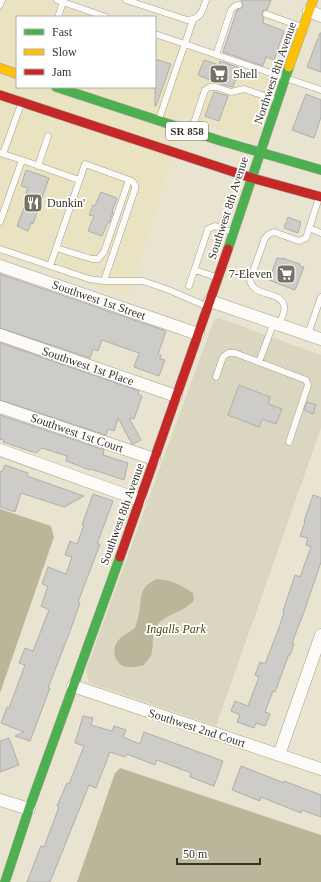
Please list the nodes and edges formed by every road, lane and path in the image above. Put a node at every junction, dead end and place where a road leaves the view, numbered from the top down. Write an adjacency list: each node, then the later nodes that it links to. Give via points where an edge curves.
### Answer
1 (2, 0): 5 (lane)
2 (126, 0): 12 (lane)
3 (206, 0): 12 (lane, via 201,14)
4 (60, 1): 9 (lane); 10 (lane)
5 (0, 5)
6 (239, 5): 16 (lane, via 231,10)
7 (311, 6): 11 (street); 13 (street, Northwest 8th Avenue)
8 (266, 14): 13 (lane)
9 (58, 16)
10 (103, 16)
11 (321, 16)
12 (193, 20): 15 (lane)
13 (303, 28): 19 (street, Northwest 8th Avenue)
14 (156, 34): 15 (lane)
15 (185, 44): 16 (lane); 28 (lane)
16 (216, 55): 19 (lane)
17 (0, 68): 18 (street)
18 (16, 73)
19 (285, 79): 21 (lane); 24 (street, Northwest 8th Avenue)
20 (60, 88): 26 (street, SR 858, via 87,94)
21 (321, 90)
22 (0, 95): 25 (street, SR 858)
23 (29, 95): 25 (street)
24 (277, 100): 29 (lane, via 244,89 231,92 210,87 205,90); 31 (street, Northwest 8th Avenue)
25 (22, 103): 32 (lane); 36 (street, SR 858)
26 (115, 106): 27 (street); 28 (street, SR 858)
27 (97, 110)
28 (159, 121): 29 (street, SR 858)
29 (191, 132): 31 (street, SR 858)
30 (48, 136): 34 (lane)
31 (260, 153): 35 (street, SR 858); 36 (street, Southwest 8th Avenue)
32 (2, 154): 33 (lane)
33 (22, 160): 34 (lane); 40 (lane)
34 (38, 166): 37 (lane)
35 (321, 170)
36 (252, 178): 39 (street, SR 858); 42 (street, Southwest 8th Avenue)
37 (79, 180): 38 (lane, via 85,164); 44 (lane)
38 (130, 180): 44 (lane, via 104,252 98,258 92,259); 50 (lane, via 135,189)
39 (320, 197): 41 (lane)
40 (0, 222)
41 (309, 228): 43 (lane); 54 (lane, via 306,238 299,241 274,232 269,234 265,238 250,280 254,289 281,300 284,310)
42 (234, 232): 48 (lane, via 215,226 208,229); 49 (street, Southwest 8th Avenue)
43 (321, 233)
44 (56, 248): 47 (lane)
45 (0, 249): 47 (lane)
46 (0, 266): 55 (street, Southwest 1st Street)
47 (50, 266): 50 (lane, via 74,275)
48 (195, 270): 49 (lane); 51 (lane)
49 (218, 278): 53 (street, Southwest 8th Avenue)
50 (104, 281): 53 (lane, via 143,281)
51 (189, 286)
52 (321, 297): 56 (lane)
53 (209, 304): 54 (street); 55 (street, Southwest 8th Avenue)
54 (277, 323): 56 (street); 59 (lane)
55 (198, 334): 61 (street, Southwest 8th Avenue)
56 (308, 334): 58 (street)
57 (0, 336): 61 (street, Southwest 1st Place)
58 (321, 338)
59 (259, 362): 60 (lane, via 228,353 223,357); 63 (lane, via 306,380 308,385)
60 (216, 377)
61 (176, 396): 65 (street, Southwest 8th Avenue)
62 (0, 407): 65 (street, Southwest 1st Court)
63 (289, 442)
64 (0, 450): 66 (street)
65 (154, 459): 66 (street, Southwest 8th Avenue)
66 (140, 500): 68 (street, Southwest 8th Avenue)
67 (321, 635): 69 (street)
68 (73, 686): 69 (street, Southwest 2nd Court); 72 (street, Southwest 8th Avenue)
69 (279, 755): 70 (street, Southwest 2nd Court)
70 (321, 769)
71 (0, 800): 72 (street)
72 (28, 809): 73 (street, Southwest 8th Avenue)
73 (6, 882)

